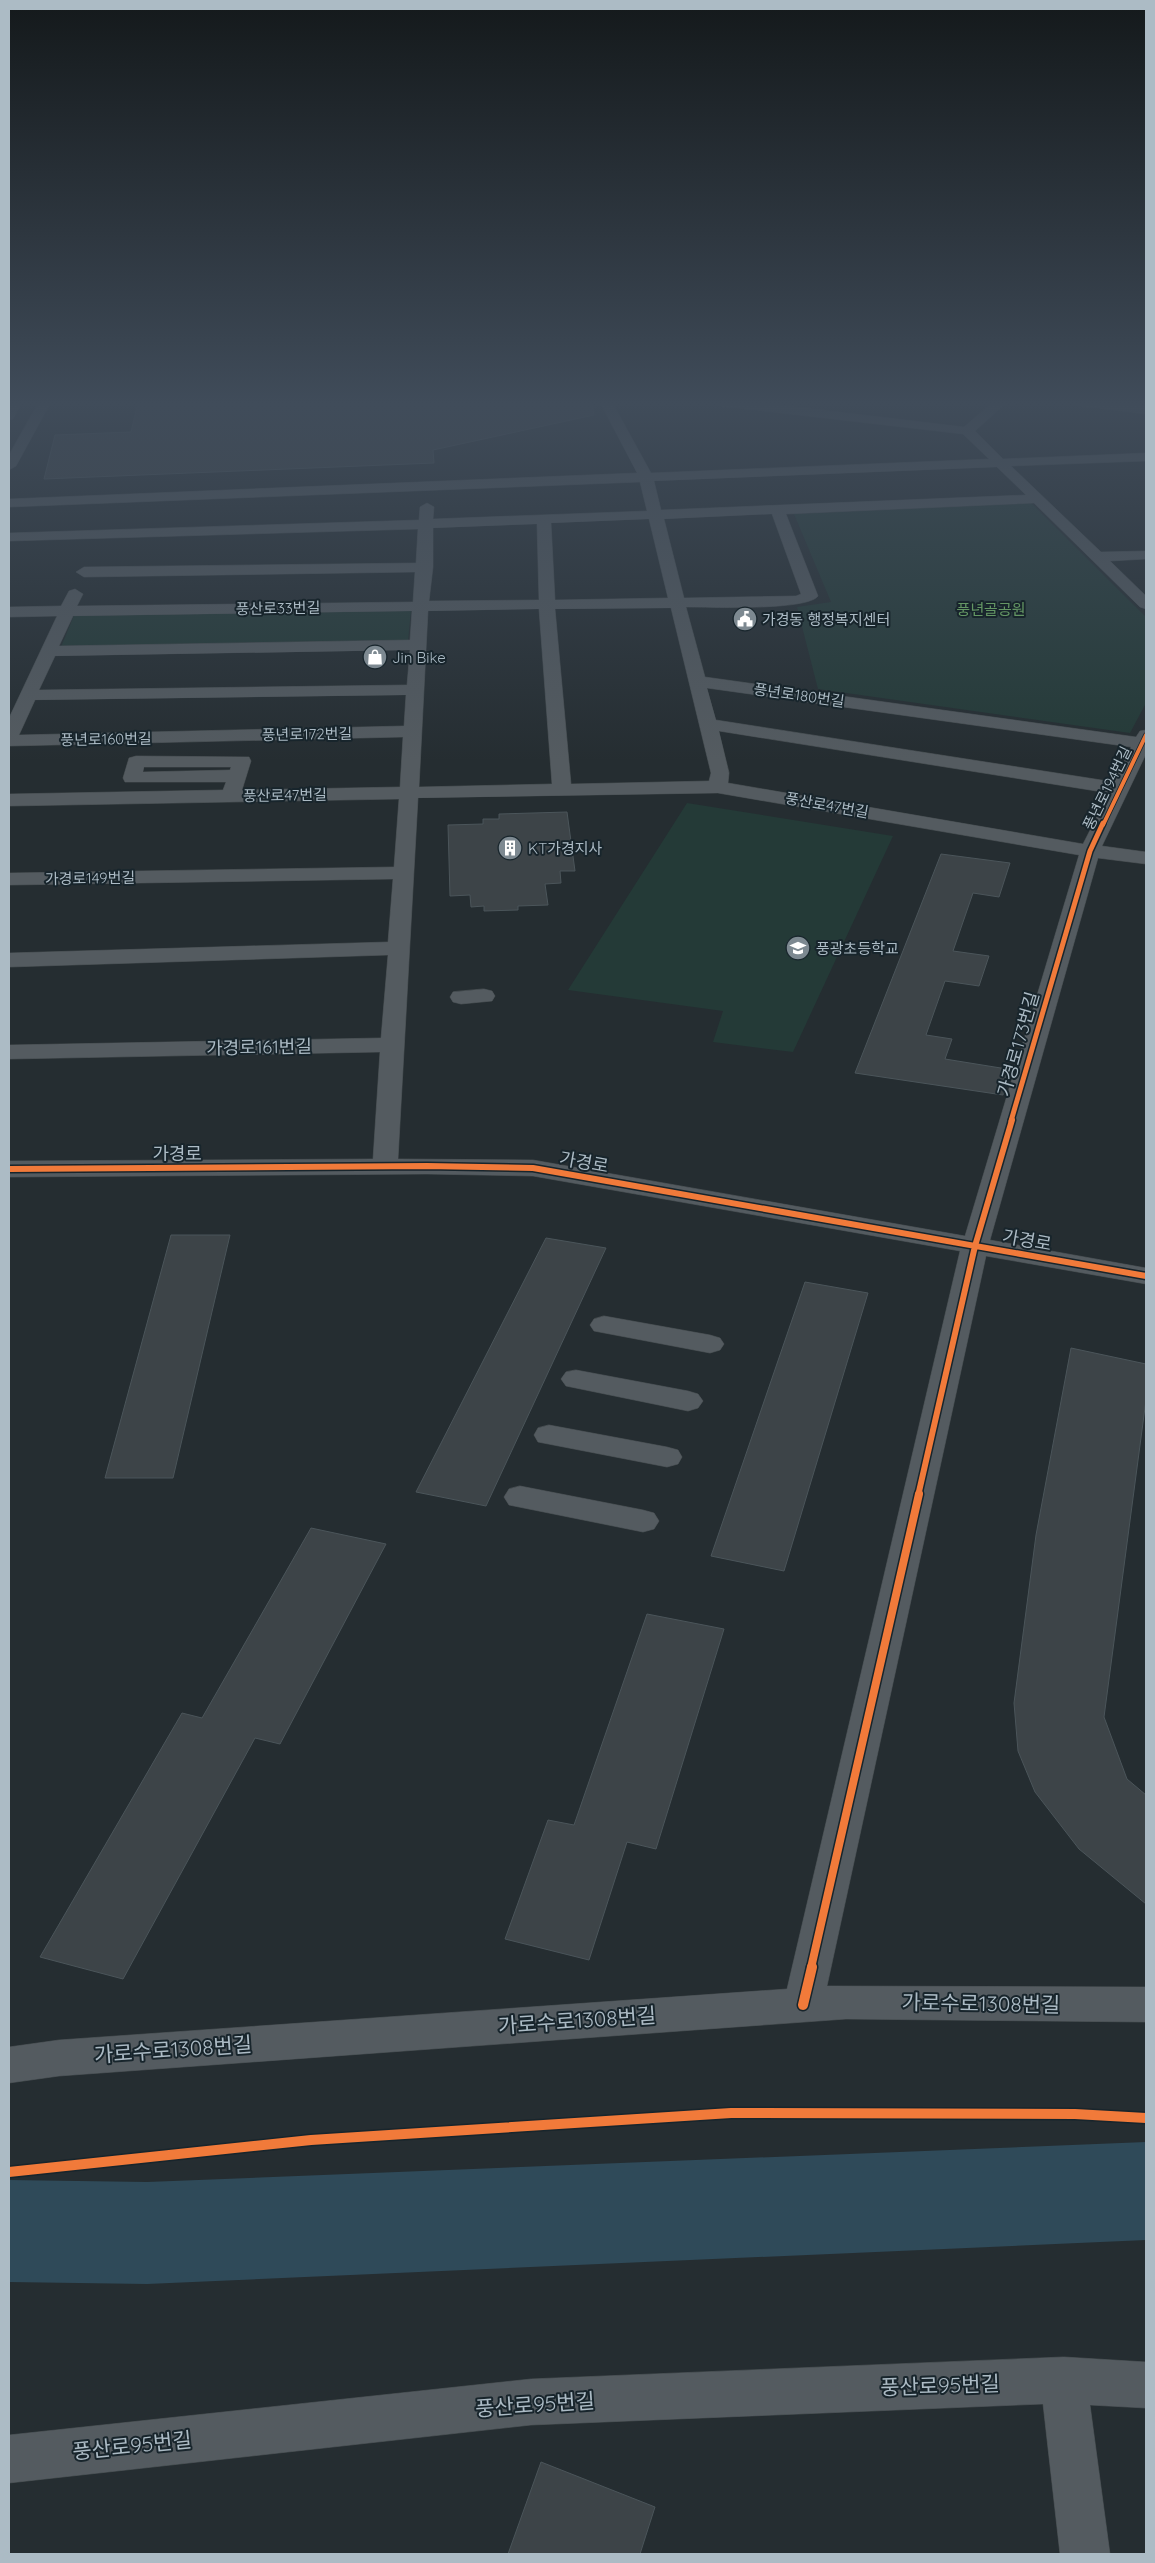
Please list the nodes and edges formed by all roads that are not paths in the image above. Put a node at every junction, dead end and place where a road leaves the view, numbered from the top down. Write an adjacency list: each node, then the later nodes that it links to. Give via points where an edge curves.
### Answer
1 (105, 522): 8 (street)
2 (484, 522): 7 (street)
3 (544, 522): 15 (street)
4 (657, 522): 14 (street)
5 (782, 522): 14 (street, 풍산로33번길, via 810,596 798,601)
6 (1062, 522): 11 (street)
7 (428, 524): 8 (street); 12 (street)
8 (99, 534): 9 (street); 13 (street)
9 (9, 537)
10 (1146, 555): 11 (street)
11 (1098, 557): 16 (street)
12 (425, 567): 13 (street); 17 (street)
13 (84, 572): 18 (street)
14 (676, 603): 15 (street, 풍산로33번길); 22 (street)
15 (547, 604): 17 (street, 풍산로33번길); 35 (street)
16 (1146, 604)
17 (422, 606): 18 (street, 풍산로33번길); 20 (street)
18 (68, 610): 19 (street, 풍산로33번길); 21 (street)
19 (9, 612)
20 (420, 645): 21 (street); 23 (street)
21 (50, 651): 24 (street)
22 (696, 681): 25 (street, 풍년로180번길); 26 (street)
23 (417, 690): 24 (street); 27 (street)
24 (30, 695): 28 (street)
25 (901, 709): 30 (street, 풍년로194번길)
26 (707, 724): 33 (street, via 720,773); 34 (street, 풍년로194번길)
27 (412, 732): 29 (street, 풍년로172번길); 36 (street)
28 (9, 737)
29 (203, 737): 31 (street, 풍년로160번길)
30 (1144, 739): 34 (street, 풍년로194번길)
31 (9, 742)
32 (236, 776): 32 (street, via 217,777 132,778 136,762 242,761); 37 (street)
33 (718, 786): 35 (street, 풍산로47번길); 39 (street, 풍산로47번길)
34 (1120, 789): 39 (street, 풍년로194번길)
35 (562, 790): 36 (street, 풍산로47번길)
36 (410, 793): 37 (street, 풍산로47번길); 41 (street)
37 (231, 796): 38 (street, 풍산로47번길)
38 (9, 800)
39 (1090, 851): 40 (street, 풍산로47번길); 51 (street, 가경로173번길)
40 (1146, 858)
41 (404, 873): 42 (street, 가경로149번길); 43 (street)
42 (9, 879)
43 (400, 948): 44 (street); 47 (street)
44 (9, 960)
45 (484, 996): 46 (street)
46 (461, 997)
47 (393, 1045): 48 (street, 가경로161번길); 49 (street)
48 (9, 1052)
49 (385, 1166): 50 (street, 가경로); 51 (street, 가경로, via 533,1168)
50 (9, 1169)
51 (975, 1246): 52 (street, 가경로); 61 (street, 가경로173번길)
52 (1146, 1276)
53 (604, 1325): 54 (street)
54 (710, 1344)
55 (576, 1379): 56 (street)
56 (688, 1401)
57 (549, 1435): 58 (street)
58 (667, 1457)
59 (520, 1497): 60 (street)
60 (643, 1522)
61 (803, 2005): 62 (street, 가로수로1308번길, via 846,2002); 63 (street, 가로수로1308번길, via 78,2056)
62 (1146, 2006)
63 (9, 2065)
64 (1064, 2380): 65 (street, 풍산로95번길); 66 (street, 풍산로95번길, via 531,2402); 67 (street)
65 (1146, 2385)
66 (9, 2459)
67 (1085, 2554)

